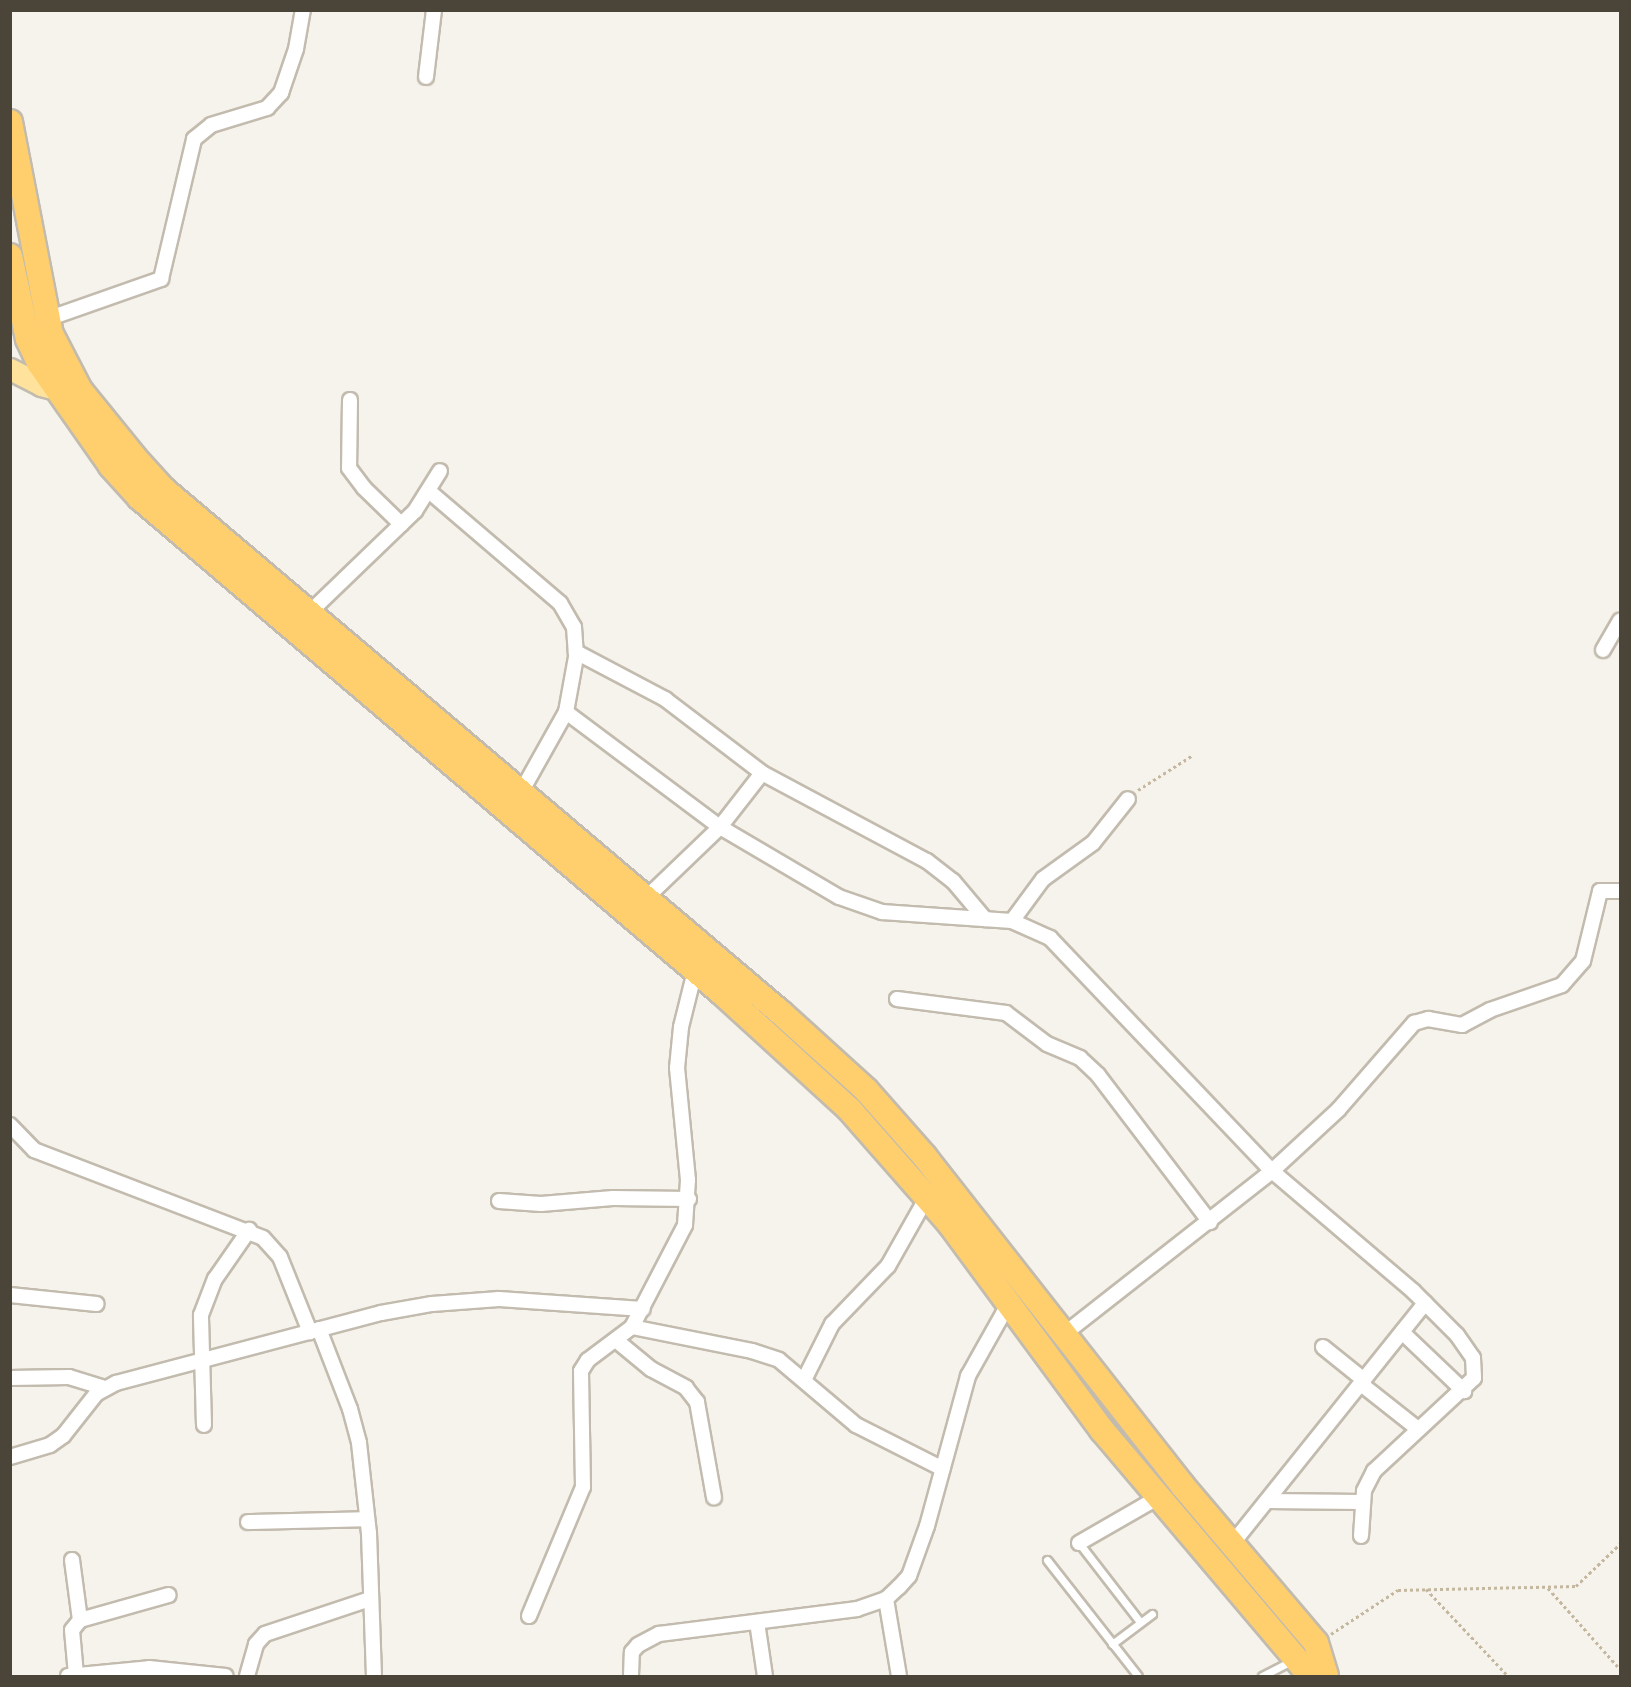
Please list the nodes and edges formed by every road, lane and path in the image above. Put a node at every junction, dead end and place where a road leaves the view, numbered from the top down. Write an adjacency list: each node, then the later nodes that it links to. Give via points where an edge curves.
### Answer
1 (303, 10): 6 (street, via 281,93 267,108 211,125 194,139 161,279)
2 (434, 10): 3 (street)
3 (426, 77)
4 (10, 122): 6 (highway)
5 (10, 256): 8 (highway, via 28,339)
6 (47, 319): 8 (highway)
7 (10, 369): 8 (main road)
8 (69, 391): 13 (highway, via 163,489); 27 (highway, via 111,466 140,498)
9 (350, 400): 12 (street, via 350,468 364,488)
10 (440, 471): 11 (street)
11 (430, 492): 12 (street); 16 (street, via 560,603 574,627)
12 (401, 524): 13 (street)
13 (310, 612): 20 (highway)
14 (1620, 620): 15 (street)
15 (1603, 650)
16 (576, 652): 17 (street); 19 (street, via 665,699)
17 (566, 712): 20 (street); 22 (street)
18 (1193, 755): 21 (path, via 1149,779)
19 (762, 773): 22 (street); 25 (street, via 927,861 953,881)
20 (520, 794): 24 (highway)
21 (1128, 799): 26 (street, via 1093,843 1043,879)
22 (720, 827): 24 (street); 25 (street, via 810,882 861,906 904,915)
23 (1620, 891): 30 (street, via 1600,891 1583,961 1562,986 1490,1010 1462,1025 1428,1019 1414,1023 1338,1110)
24 (645, 899): 44 (highway, via 866,1090 925,1157)
25 (985, 919): 26 (street)
26 (1012, 921): 30 (street, via 1050,938 1071,957)
27 (695, 971): 31 (highway, via 850,1110); 32 (street, via 681,1027 677,1068)
28 (897, 999): 34 (street, via 1006,1013 1047,1044 1080,1058 1098,1075)
29 (10, 1125): 35 (street, via 34,1150)
30 (1272, 1171): 34 (street); 38 (street)
31 (927, 1197): 37 (highway); 49 (street, via 888,1266 832,1324)
32 (689, 1199): 33 (street, via 613,1198 541,1204); 40 (street, via 680,1239)
33 (499, 1201)
34 (1210, 1222): 44 (street)
35 (249, 1230): 42 (street, via 270,1244 280,1257); 47 (street, via 223,1265 203,1305)
36 (10, 1295): 39 (street)
37 (1009, 1303): 56 (street, via 968,1376); 58 (highway, via 1102,1430)
38 (1425, 1303): 43 (street); 52 (street, via 1457,1335 1473,1358 1474,1378)
39 (97, 1304)
40 (643, 1309): 41 (street); 42 (street, via 536,1299 461,1300 406,1308)
41 (632, 1327): 45 (street); 49 (street, via 768,1355)
42 (315, 1330): 47 (street); 61 (street, via 350,1409)
43 (1402, 1332): 50 (street); 52 (street)
44 (1063, 1335): 65 (highway)
45 (617, 1341): 57 (street, via 651,1369 686,1389 697,1402); 75 (street, via 588,1360 581,1371 583,1487)
46 (1323, 1347): 50 (street)
47 (200, 1360): 51 (street); 53 (street)
48 (10, 1378): 51 (street, via 69,1377)
49 (804, 1380): 56 (street, via 872,1435)
50 (1363, 1382): 54 (street); 59 (street)
51 (105, 1388): 55 (street, via 90,1400 63,1436 50,1445)
52 (1464, 1391): 54 (street)
53 (204, 1425)
54 (1418, 1429): 60 (street, via 1374,1471)
55 (10, 1457)
56 (943, 1469): 73 (street, via 909,1576)
57 (714, 1497)
58 (1159, 1497): 64 (street); 81 (highway)
59 (1267, 1501): 60 (street); 65 (street)
60 (1362, 1502): 63 (street)
61 (367, 1519): 62 (street); 72 (street)
62 (248, 1522)
63 (1361, 1536)
64 (1079, 1543): 78 (lane)
65 (1232, 1544): 79 (highway)
66 (1620, 1544): 69 (path, via 1576,1586)
67 (72, 1560): 76 (street)
68 (1047, 1560): 80 (lane)
69 (1548, 1587): 70 (path); 82 (path)
70 (1426, 1589): 79 (path, via 1398,1590); 94 (path)
71 (170, 1595): 76 (street)
72 (370, 1599): 85 (street, via 265,1634 256,1644); 86 (street)
73 (886, 1599): 77 (street, via 835,1613); 89 (street)
74 (1152, 1614): 78 (lane)
75 (530, 1616)
76 (80, 1620): 83 (street, via 72,1630)
77 (757, 1622): 87 (street, via 647,1639 632,1652); 88 (street)
78 (1140, 1622): 80 (lane)
79 (1316, 1643): 93 (highway)
80 (1112, 1644): 90 (lane)
81 (1296, 1659): 91 (lane); 92 (highway)
82 (1620, 1669)
83 (72, 1676): 84 (street, via 149,1668)
84 (226, 1677)
85 (247, 1677)
86 (374, 1677)
87 (631, 1677)
88 (765, 1677)
89 (899, 1677)
90 (1138, 1677)
91 (1262, 1677)
92 (1320, 1677)
93 (1326, 1677)
94 (1508, 1677)

